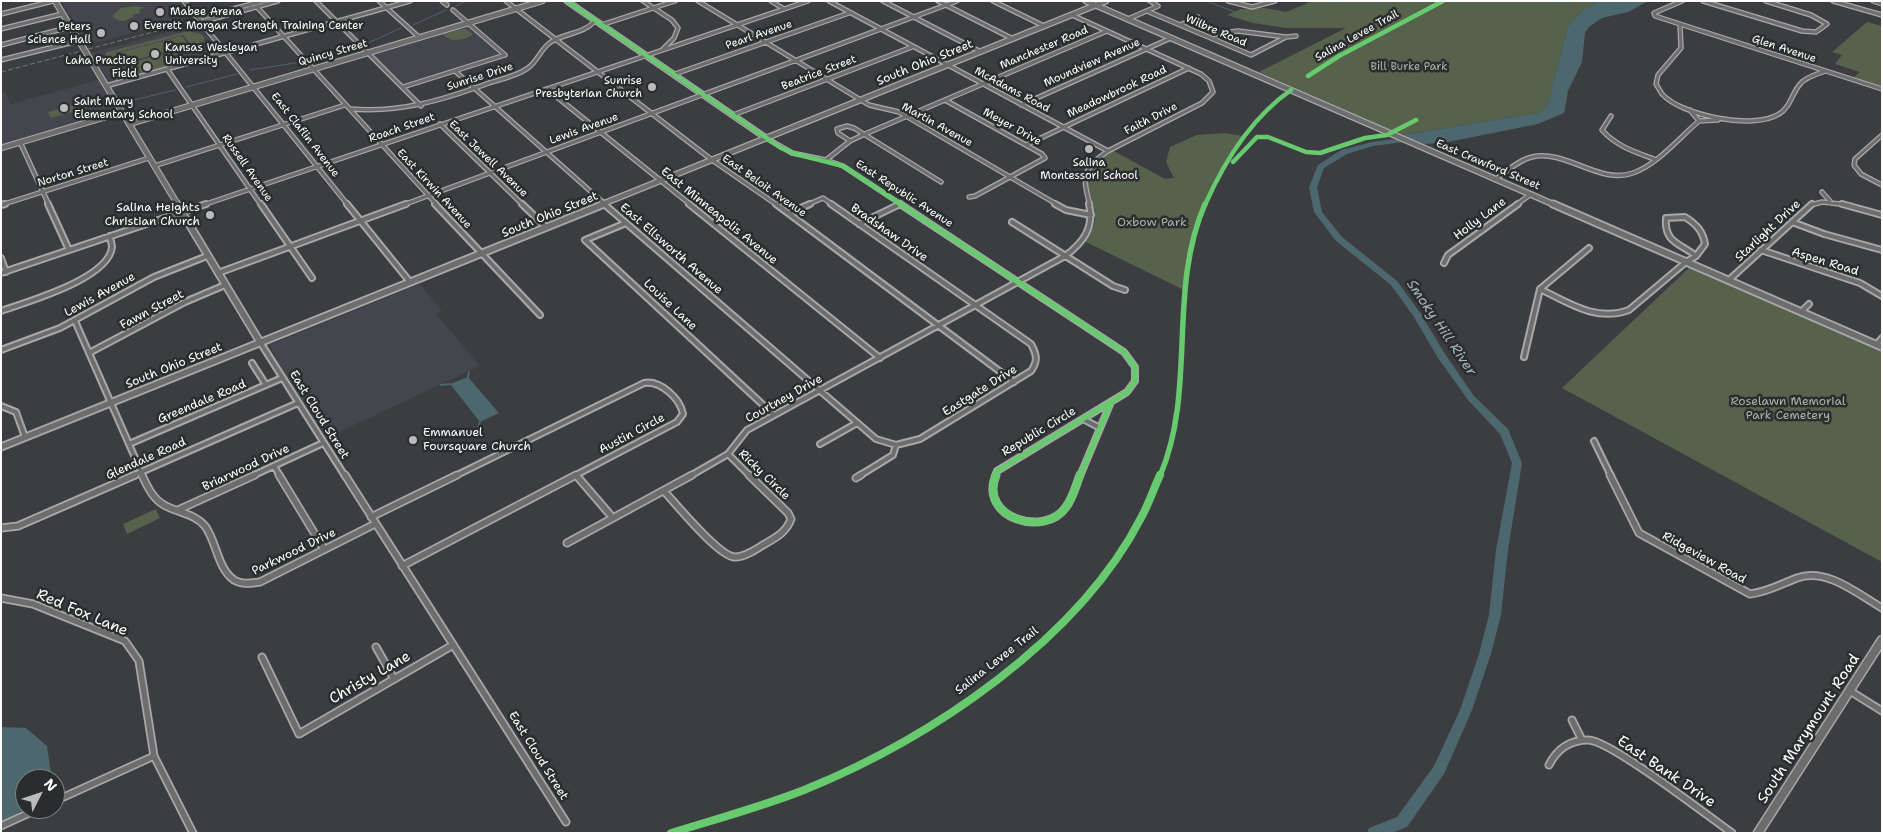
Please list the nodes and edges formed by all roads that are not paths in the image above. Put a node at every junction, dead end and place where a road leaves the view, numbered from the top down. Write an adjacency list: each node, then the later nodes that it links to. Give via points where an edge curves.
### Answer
1 (54, 1): 44 (street); 45 (street, East Cloud Street)
2 (184, 1): 51 (street, East Claflin Avenue)
3 (263, 1): 32 (street)
4 (278, 1): 32 (street)
5 (316, 1): 53 (street)
6 (379, 1): 37 (street)
7 (410, 1): 37 (street)
8 (442, 1): 34 (street)
9 (506, 1): 39 (street, East Beloit Avenue)
10 (542, 1): 39 (street, Quincy Street)
11 (567, 1): 52 (street, East Republic Avenue)
12 (643, 1): 38 (street)
13 (674, 1): 38 (street)
14 (698, 1): 56 (street, Martin Avenue)
15 (770, 1): 40 (street)
16 (808, 1): 40 (street, Roach Street)
17 (829, 1): 43 (street, McAdams Road)
18 (884, 1): 48 (street)
19 (938, 1): 35 (street)
20 (957, 1): 35 (street, Lewis Avenue)
21 (993, 1): 59 (street)
22 (1086, 1): 36 (street, East Crawford Street)
23 (1106, 1): 36 (street, South Ohio Street)
24 (1150, 1): 42 (street, via 1158,5)
25 (1228, 1): 26 (street, via 1249,8 1263,7)
26 (1275, 1)
27 (1682, 1): 58 (street, Glen Avenue, via 1654,13)
28 (1703, 1): 29 (street, via 1802,31 1816,32 1827,24 1811,15)
29 (1766, 1)
30 (1833, 1): 47 (street)
31 (1873, 1): 33 (street)
32 (254, 4): 51 (street); 64 (street, East Kirwin Avenue)
33 (1882, 4)
34 (447, 5)
35 (946, 5): 48 (street, Lewis Avenue); 70 (street)
36 (1095, 6): 46 (street, South Ohio Street); 50 (street, East Crawford Street)
37 (386, 8): 53 (street); 67 (street)
38 (653, 8): 55 (street); 73 (street, via 678,28)
39 (516, 9): 54 (street, Quincy Street); 69 (street, East Beloit Avenue)
40 (784, 9): 56 (street, Roach Street)
41 (453, 10): 54 (street)
42 (1147, 11): 50 (street); 57 (street, Wilbre Road)
43 (849, 13): 62 (street, McAdams Road); 74 (street, Pearl Avenue)
44 (1, 14)
45 (62, 14): 60 (street, East Cloud Street); 61 (street)
46 (1072, 15): 59 (street, South Ohio Street); 63 (street, Faith Drive)
47 (1882, 15)
48 (914, 17): 62 (street, Lewis Avenue); 80 (street)
49 (1198, 17): 57 (street)
50 (1128, 19): 68 (street, East Crawford Street)
51 (199, 20): 81 (street, East Claflin Avenue)
52 (595, 21): 55 (street, East Republic Avenue); 69 (street, via 584,30)
53 (337, 22): 64 (street); 82 (street)
54 (469, 23): 67 (street, Quincy Street); 90 (street, via 505,55)
55 (600, 25): 83 (street, East Republic Avenue)
56 (738, 25): 74 (street, Martin Avenue); 76 (street, Roach Street)
57 (1180, 25): 71 (street, Wilbre Road)
58 (1680, 25): 91 (street, Glen Avenue); 111 (street, via 1682,46 1678,55 1655,77 1655,81 1664,95)
59 (1044, 26): 70 (street, South Ohio Street)
60 (70, 27): 72 (street, East Cloud Street); 75 (street)
61 (1, 29)
62 (880, 29): 77 (street, McAdams Road); 85 (street, Lewis Avenue)
63 (1107, 31): 78 (street, Faith Drive); 95 (street, Manchester Road)
64 (284, 36): 81 (street); 89 (street, East Kirwin Avenue)
65 (1296, 36): 66 (street)
66 (1286, 37): 71 (street, via 1238,30); 71 (street, Wilbre Road, via 1251,55)
67 (420, 38): 82 (street, Quincy Street)
68 (1171, 38): 78 (street, Moundview Avenue); 143 (street, East Crawford Street)
69 (556, 39): 92 (street, East Beloit Avenue); 99 (street, Sunrise Drive, via 544,48 538,61 530,68)
70 (1013, 39): 80 (street, South Ohio Street)
71 (1214, 39)
72 (78, 41): 84 (street); 96 (street, East Cloud Street)
73 (671, 41): 76 (street); 79 (street)
74 (766, 42): 85 (street, Martin Avenue); 93 (street, Pearl Avenue)
75 (1, 44)
76 (680, 44): 79 (street, Roach Street)
77 (912, 47): 86 (street, McAdams Road); 94 (street, Beatrice Street)
78 (1147, 48): 87 (street, Faith Drive); 107 (street, Moundview Avenue)
79 (662, 50): 83 (street, Roach Street)
80 (981, 52): 86 (street, South Ohio Street)
81 (226, 53): 88 (street); 97 (street, East Claflin Avenue)
82 (367, 53): 89 (street, Quincy Street); 98 (street)
83 (647, 55): 92 (street, Roach Street); 93 (street, East Republic Avenue)
84 (1, 60)
85 (796, 60): 94 (street, Martin Avenue); 102 (street, Lewis Avenue)
86 (947, 66): 95 (street, McAdams Road); 103 (street, South Ohio Street)
87 (1189, 68): 122 (street, Meadowbrook Road); 133 (street, Faith Drive, via 1209,81 1212,92 1208,99)
88 (167, 69): 96 (street); 105 (street, Russell Avenue)
89 (313, 69): 97 (street, Quincy Street); 106 (street, East Kirwin Avenue)
90 (456, 71): 98 (street); 99 (street, East Ellsworth Avenue)
91 (1826, 71): 101 (street, Glen Avenue); 117 (street, via 1802,81 1791,105 1770,118 1754,121)
92 (597, 72): 100 (street, Roach Street); 113 (street, East Beloit Avenue)
93 (675, 74): 102 (street, East Republic Avenue)
94 (826, 79): 103 (street, Martin Avenue); 114 (street, Beatrice Street)
95 (982, 84): 104 (street, Manchester Road); 107 (street, McAdams Road)
96 (106, 86): 112 (street, East Cloud Street)
97 (254, 87): 105 (street, Quincy Street); 120 (street, East Claflin Avenue)
98 (403, 87): 108 (street)
99 (475, 88): 108 (street, Sunrise Drive); 109 (street, East Ellsworth Avenue)
100 (547, 89): 109 (street, Roach Street); 123 (street, East Minneapolis Avenue)
101 (1882, 89)
102 (704, 94): 113 (street, Lewis Avenue); 114 (street, East Republic Avenue)
103 (861, 100): 116 (street, Martin Avenue); 126 (street, South Ohio Street)
104 (945, 100): 116 (street, Manchester Road); 131 (street, Meyer Drive)
105 (192, 105): 119 (street, Quincy Street); 129 (street, Russell Avenue)
106 (345, 105): 110 (street, East Kirwin Avenue); 120 (street)
107 (1021, 105): 122 (street, McAdams Road)
108 (421, 106): 110 (street, Sunrise Drive, via 388,112)
109 (496, 106): 121 (street, Roach Street); 134 (street, East Ellsworth Avenue)
110 (351, 109): 130 (street, East Kirwin Avenue)
111 (1690, 110): 117 (street); 118 (street)
112 (122, 112): 119 (street, East Cloud Street); 128 (street)
113 (652, 113): 123 (street, Lewis Avenue); 137 (street, East Beloit Avenue)
114 (733, 115): 126 (street, East Republic Avenue)
115 (1611, 116): 136 (street, via 1602,130 1606,136)
116 (906, 117): 124 (street, Manchester Road); 142 (street, Martin Avenue)
117 (1721, 119): 118 (street)
118 (1699, 121): 136 (street)
119 (129, 124): 135 (street, East Cloud Street)
120 (284, 124): 129 (street); 140 (street, East Claflin Avenue)
121 (440, 124): 130 (street, Roach Street); 141 (street, East Jewell Avenue)
122 (1063, 127): 131 (street, Meadowbrook Road); 133 (street, McAdams Road)
123 (600, 132): 134 (street, Lewis Avenue); 144 (street, East Minneapolis Avenue)
124 (865, 134): 127 (street, Manchester Road); 127 (street, via 851,126 840,127 837,132); 145 (street)
125 (1882, 136): 146 (street, via 1855,159 1854,165 1860,174)
126 (766, 138): 137 (street, South Ohio Street); 138 (street, East Republic Avenue, via 792,153)
127 (850, 141): 138 (street, Manchester Road)
128 (20, 142): 132 (street); 148 (street)
129 (220, 145): 139 (street); 147 (street, Russell Avenue)
130 (381, 145): 140 (street, Roach Street); 151 (street, East Kirwin Avenue)
131 (1026, 145): 142 (street, Meyer Drive, via 1044,156 1044,160)
132 (1, 148)
133 (1108, 151): 159 (street, Faith Drive, via 1087,166 1084,180)
134 (546, 152): 141 (street, Lewis Avenue); 154 (street, East Ellsworth Avenue)
135 (149, 158): 139 (street, East Cloud Street); 148 (street, Norton Street)
136 (1654, 159): 143 (street, via 1624,175 1554,157 1534,156)
137 (712, 160): 144 (street, South Ohio Street); 158 (street, East Beloit Avenue)
138 (826, 160): 155 (street, East Republic Avenue, via 844,166)
139 (154, 166): 157 (street, East Cloud Street)
140 (317, 166): 147 (street, Roach Street); 161 (street, East Claflin Avenue)
141 (490, 173): 151 (street, Lewis Avenue); 166 (street, East Jewell Avenue)
142 (1010, 178): 152 (street, Meyer Drive); 159 (street, Martin Avenue, via 1066,210)
143 (1496, 179): 150 (street, East Crawford Street)
144 (660, 181): 154 (street, South Ohio Street); 204 (street, East Minneapolis Avenue)
145 (941, 182)
146 (1882, 185)
147 (251, 189): 157 (street, Roach Street); 168 (street, Russell Avenue)
148 (43, 192): 156 (street, Norton Street); 170 (street)
149 (1822, 192): 153 (street)
150 (1531, 194): 178 (street, East Crawford Street); 179 (street, Holly Lane, via 1448,255)
151 (428, 196): 161 (street, Lewis Avenue); 173 (street, East Kirwin Avenue)
152 (969, 197)
153 (1830, 201): 160 (street, Starlight Drive); 163 (street, Starlight Drive, via 1813,203)
154 (604, 204): 164 (street, East Ellsworth Avenue); 166 (street, South Ohio Street)
155 (900, 204): 165 (street); 185 (street, East Republic Avenue)
156 (1, 205)
157 (181, 213): 167 (street, Roach Street); 174 (street, East Cloud Street)
158 (789, 214): 165 (street, Bradshaw Drive, via 823,198); 196 (street, East Beloit Avenue)
159 (1091, 215): 175 (street, Faith Drive, via 1089,231 1080,245)
160 (1882, 215)
161 (361, 220): 168 (street, Lewis Avenue); 184 (street, East Claflin Avenue)
162 (1012, 222): 175 (street)
163 (1792, 222): 171 (street, Starlight Drive); 172 (street)
164 (626, 223): 209 (street, East Ellsworth Avenue); 214 (street, Louise Lane, via 585,240)
165 (859, 224): 191 (street, Bradshaw Drive)
166 (546, 227): 173 (street, South Ohio Street)
167 (110, 236): 170 (street, Roach Street); 192 (street, via 112,249 104,263 85,278 64,289)
168 (290, 246): 181 (street, Lewis Avenue); 182 (street, Russell Avenue)
169 (1589, 248): 187 (street)
170 (69, 250): 180 (street, Roach Street)
171 (1761, 250): 183 (street, Starlight Drive); 189 (street, Aspen Road, via 1860,283)
172 (1882, 250)
173 (480, 253): 184 (street, South Ohio Street); 194 (street, East Kirwin Avenue)
174 (207, 256): 181 (street, East Cloud Street); 195 (street, Lewis Avenue, via 154,277)
175 (1065, 256): 185 (street, Faith Drive); 188 (street)
176 (1696, 256): 176 (street, via 1705,244 1704,235 1695,223 1685,217 1666,218 1664,227 1668,239); 178 (street)
177 (1, 258): 180 (street)
178 (1686, 262): 183 (street, East Crawford Street); 187 (street, via 1619,316 1586,311)
179 (1444, 263)
180 (4, 272)
181 (218, 273): 186 (street, East Cloud Street)
182 (312, 278)
183 (1729, 280): 193 (street, East Crawford Street)
184 (410, 282): 198 (street, South Ohio Street)
185 (1018, 282): 191 (street, Courtney Drive); 201 (street, East Republic Avenue)
186 (226, 285): 198 (street, East Cloud Street); 202 (street, Fawn Street, via 185,302)
187 (1540, 289): 203 (street)
188 (1125, 290)
189 (1882, 296)
190 (1809, 304): 193 (street)
191 (975, 305): 196 (street, Courtney Drive); 207 (street, Eastgate Drive, via 1031,344 1037,354 1032,371)
192 (1, 311)
193 (1801, 312): 199 (street, East Crawford Street)
194 (540, 315)
195 (75, 321): 200 (street, Lewis Avenue); 202 (street, Parkwood Drive)
196 (938, 326): 204 (street, Courtney Drive); 207 (street, East Beloit Avenue)
197 (1882, 338): 199 (street)
198 (260, 342): 206 (street, East Cloud Street); 210 (street, South Ohio Street)
199 (1879, 346)
200 (1, 350)
201 (1124, 352): 211 (street, Republic Circle, via 1134,362 1137,374 1127,392)
202 (89, 353): 210 (street, Parkwood Drive)
203 (1524, 357)
204 (880, 358): 209 (street, Courtney Drive)
205 (252, 363): 208 (street)
206 (282, 378): 208 (street, Greendale Road); 212 (street, East Cloud Street)
207 (1014, 382): 224 (street, Eastgate Drive, via 920,439)
208 (266, 385): 222 (street, Greendale Road)
209 (820, 391): 214 (street, Courtney Drive); 216 (street, East Ellsworth Avenue)
210 (111, 402): 218 (street, South Ohio Street); 222 (street, Parkwood Drive)
211 (1111, 402): 215 (street, Republic Circle); 217 (street, Republic Circle)
212 (298, 403): 221 (street, East Cloud Street); 228 (street, Glendale Road)
213 (1, 406): 218 (street, via 16,412)
214 (774, 415): 226 (street, Courtney Drive, via 747,430)
215 (1083, 419): 217 (street); 217 (street, Republic Circle, via 997,471 991,480 990,492 1004,512 1029,522 1057,516 1070,500)
216 (856, 423): 219 (street, East Ellsworth Avenue); 223 (street)
217 (1100, 428)
218 (25, 437): 225 (street, South Ohio Street)
219 (876, 439): 224 (street, Eastgate Drive)
220 (1594, 440): 241 (street, Ridgeview Road, via 1639,533 1750,594 1763,594 1814,573)
221 (323, 443): 227 (street, Briarwood Drive); 233 (street, East Cloud Street)
222 (129, 444): 228 (street, Parkwood Drive)
223 (820, 444)
224 (896, 444): 230 (street, via 893,455)
225 (1, 447)
226 (728, 454): 231 (street, Courtney Drive); 231 (street, Ricky Circle, via 791,519 788,528 749,553 740,557 723,554)
227 (274, 466): 232 (street, Briarwood Drive); 238 (street)
228 (142, 472): 232 (street, Parkwood Drive, via 148,488 163,504); 236 (street, Glendale Road, via 18,526)
229 (576, 475): 233 (street, Austin Circle, via 677,422 683,414 681,406 656,383 642,384); 234 (street); 239 (street, Austin Circle)
230 (856, 478)
231 (664, 491): 234 (street, Courtney Drive)
232 (178, 510): 238 (street, Parkwood Drive, via 197,518 207,530 231,578 242,584 260,582)
233 (371, 517): 235 (street, East Cloud Street)
234 (613, 518): 237 (street, Courtney Drive)
235 (375, 524): 238 (street, Parkwood Drive); 239 (street, East Cloud Street)
236 (1, 528)
237 (566, 543)
238 (324, 549)
239 (402, 566): 243 (street, East Cloud Street)
240 (1, 598): 251 (street, Red Fox Lane, via 33,604 125,641 139,661)
241 (1882, 608)
242 (1882, 640): 247 (street, South Marymount Road)
243 (453, 645): 246 (street, Christy Lane); 255 (street, East Cloud Street)
244 (376, 647): 246 (street)
245 (262, 656): 246 (street, Christy Lane, via 298,734)
246 (394, 679)
247 (1850, 691): 248 (street); 259 (street, South Marymount Road)
248 (1882, 711)
249 (1572, 720): 250 (street)
250 (1582, 740): 252 (street, via 1568,743); 258 (street, East Bank Drive, via 1590,740 1620,753)
251 (154, 756): 253 (street); 257 (street, Red Fox Lane)
252 (1549, 765)
253 (65, 796)
254 (16, 819): 256 (street)
255 (566, 822)
256 (1, 826)
257 (193, 833)
258 (1732, 833)
259 (1758, 833)

